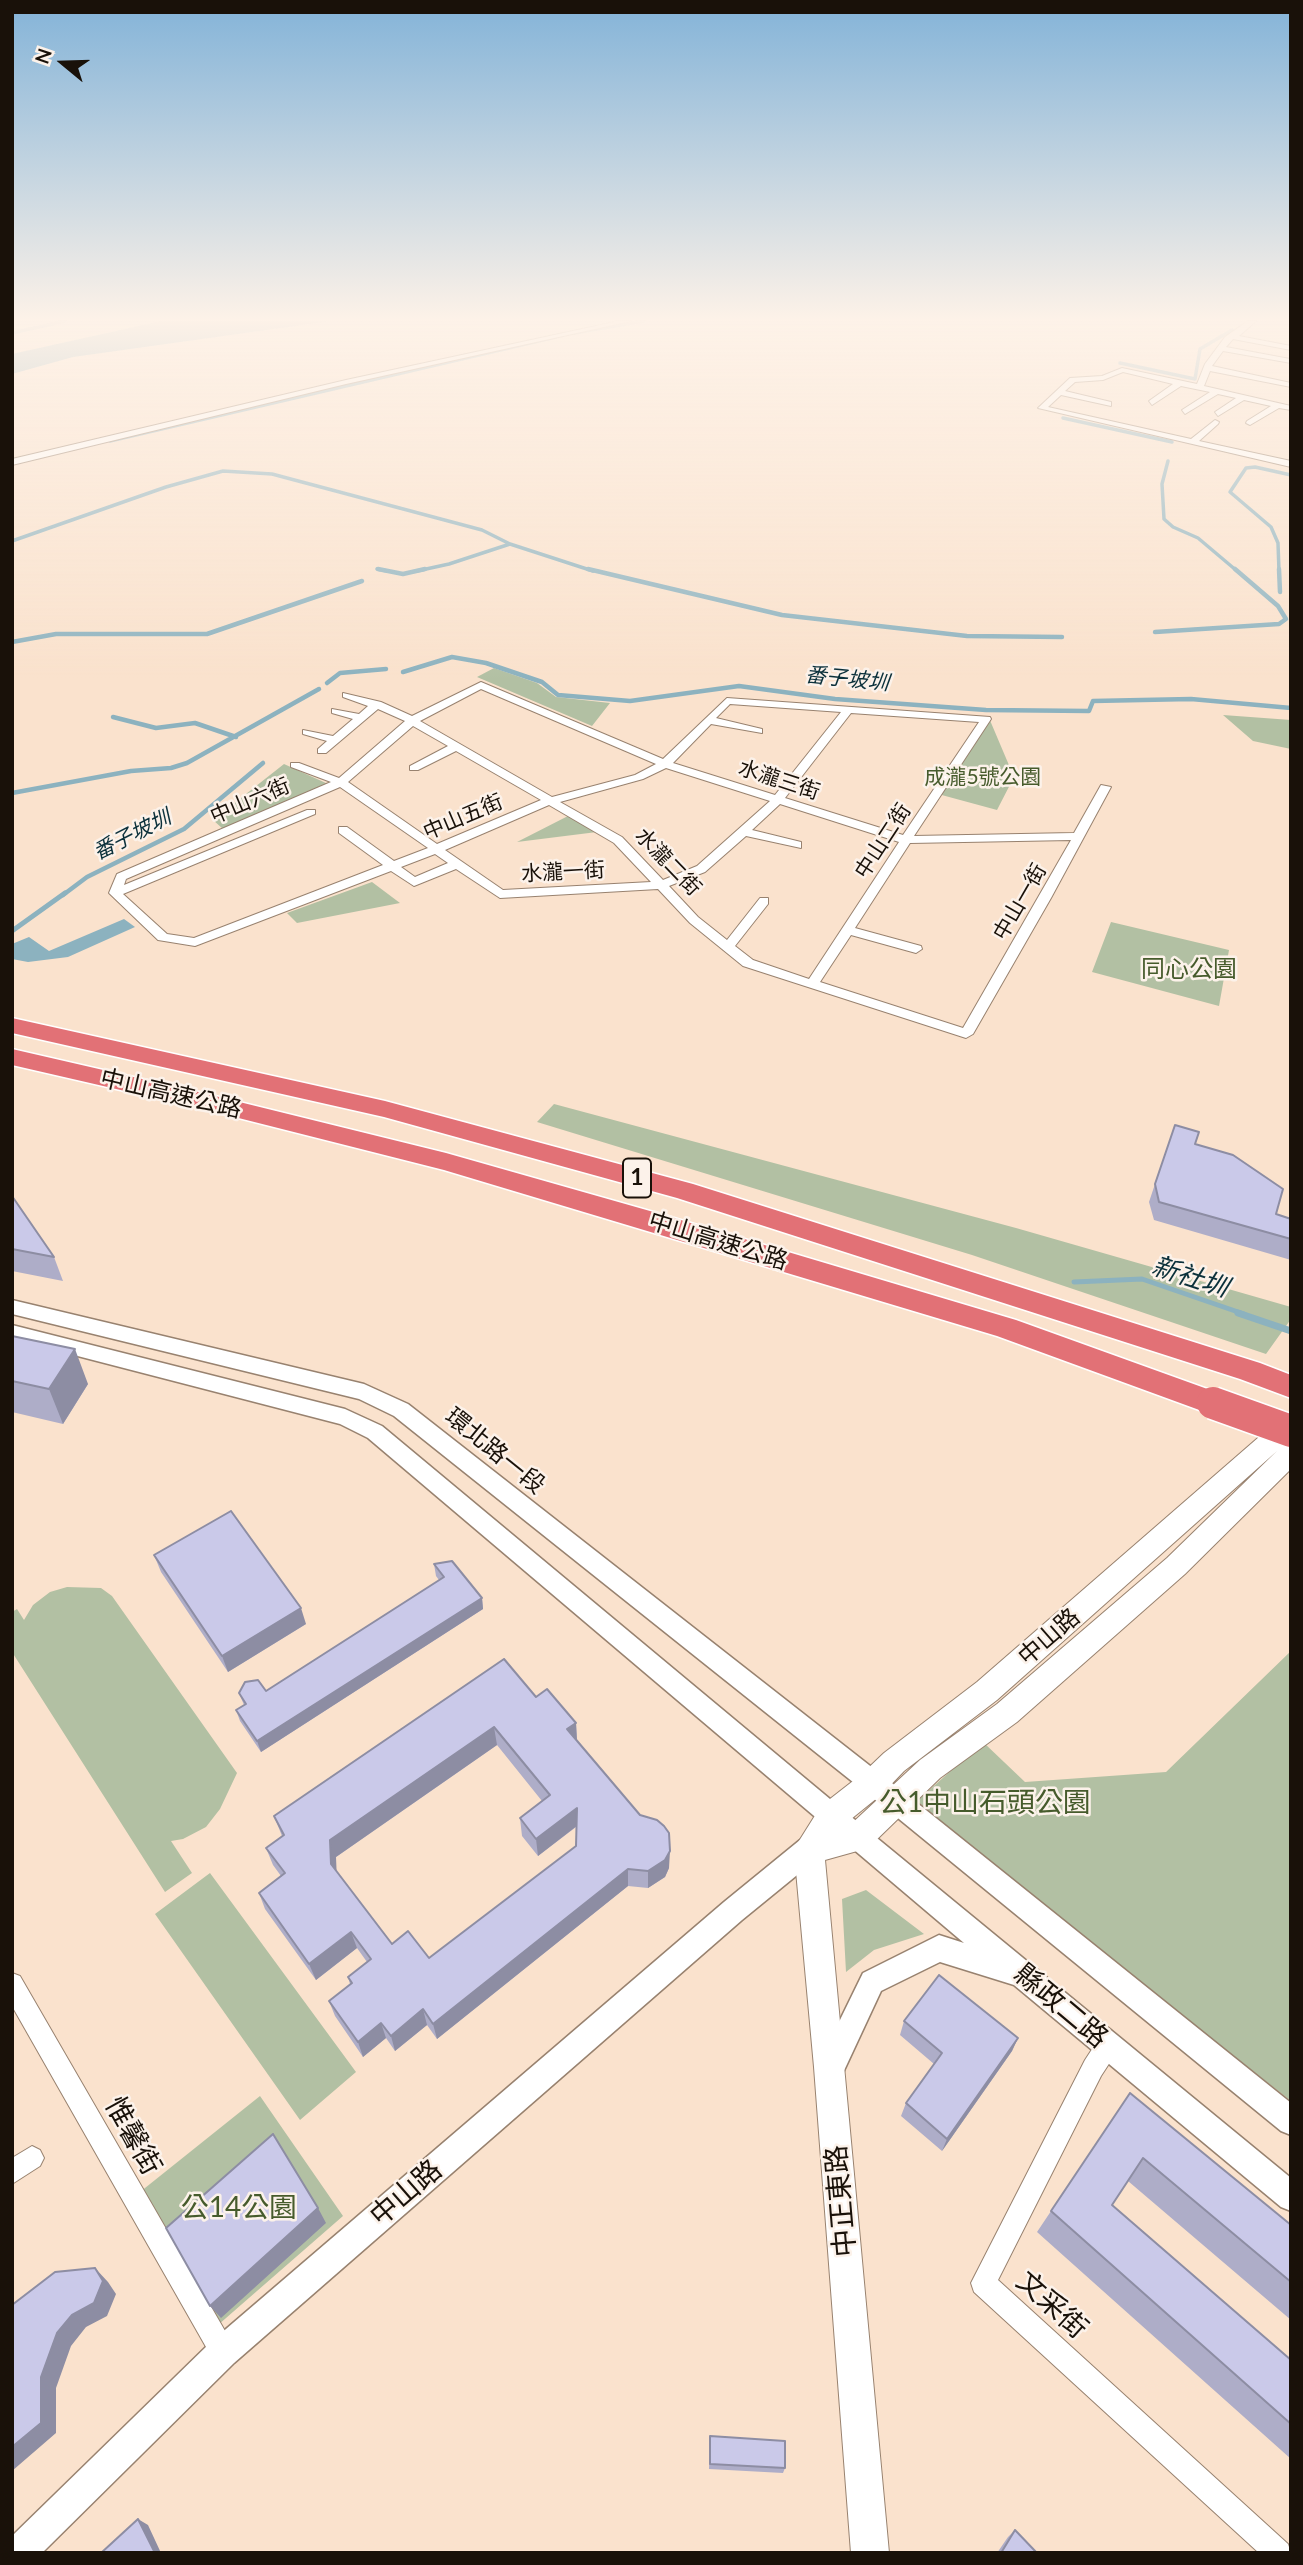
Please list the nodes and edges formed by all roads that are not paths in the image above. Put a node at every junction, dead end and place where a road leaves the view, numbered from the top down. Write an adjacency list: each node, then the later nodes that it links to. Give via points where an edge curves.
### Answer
1 (101, 441): 4 (street)
2 (1187, 441): 3 (street)
3 (1193, 442): 5 (street)
4 (12, 462)
5 (1291, 464)
6 (481, 685): 13 (street, 中山六街); 19 (street, 水瀧三街)
7 (347, 695): 8 (street, 水瀧二街)
8 (377, 704): 11 (street); 13 (street, 水瀧二街)
9 (336, 711): 11 (street)
10 (846, 711): 12 (street, 中山五街, via 727,701); 24 (street, 水瀧一街); 30 (street, 中山二街, via 986,719)
11 (361, 718): 16 (street)
12 (709, 720): 14 (street); 19 (street, 中山五街)
13 (412, 721): 17 (street, 水瀧二街); 22 (street, 中山六街)
14 (758, 731)
15 (307, 732): 16 (street)
16 (336, 740): 18 (street)
17 (455, 747): 21 (street); 25 (street, 水瀧二街)
18 (322, 751)
19 (665, 764): 24 (street, 水瀧三街); 25 (street, 中山五街, via 639,777)
20 (295, 765): 22 (street, 水瀧一街)
21 (414, 768)
22 (341, 782): 32 (street, 水瀧一街); 36 (street, 中山六街, via 121,877)
23 (1105, 787): 29 (street, 中山一街)
24 (778, 799): 28 (street, 水瀧一街); 30 (street, 水瀧三街)
25 (549, 801): 32 (street, 中山五街); 35 (street, 水瀧二街, via 618,840)
26 (311, 812): 36 (street)
27 (343, 830): 34 (street)
28 (744, 832): 31 (street); 35 (street, 水瀧一街, via 701,869)
29 (1079, 835): 30 (street, 水瀧三街); 43 (street, 中山一街)
30 (906, 840): 38 (street, 中山二街)
31 (797, 845)
32 (437, 849): 33 (street, 水瀧一街); 34 (street, 中山五街)
33 (457, 864): 34 (street, via 414,882); 35 (street, 水瀧一街, via 500,894)
34 (393, 866): 36 (street, 中山五街, via 195,942 163,937)
35 (660, 885): 39 (street, 水瀧二街)
36 (115, 893)
37 (764, 901): 39 (street)
38 (848, 930): 40 (street); 41 (street, 中山二街)
39 (728, 947): 41 (street, 水瀧二街, via 748,963)
40 (916, 949)
41 (813, 984): 43 (street, 水瀧二街)
42 (12, 1025): 47 (highway, 中山高速公路 / 1, via 385,1109 671,1188)
43 (966, 1034)
44 (12, 1058): 49 (highway, 中山高速公路 / 1, bridge, via 419,1155 638,1217 1006,1328)
45 (12, 1307): 51 (street, 環北路一段, via 364,1392 401,1410)
46 (12, 1332): 53 (street, via 345,1417 376,1432)
47 (1291, 1387)
48 (1291, 1424): 51 (main road, 中山路, via 987,1691)
49 (1291, 1431)
50 (1291, 1453): 52 (main road, 中山路, via 1176,1566 1007,1713 930,1769)
51 (872, 1784): 52 (street); 53 (main road, 中山路)
52 (897, 1802): 54 (main road, 中山路); 60 (street)
53 (831, 1816): 54 (street, 縣政二路); 55 (main road, 中山路)
54 (857, 1838): 55 (main road, 中山路); 56 (street, 縣政二路)
55 (809, 1849): 59 (main road, 中正東路); 64 (street, 中山路)
56 (1026, 1978): 58 (street, 縣政二路); 59 (street, via 939,1948 872,1983)
57 (12, 1984): 64 (street, 惟馨街)
58 (1108, 2045): 63 (street, 縣政二路); 67 (street, 文采街, via 983,2283)
59 (830, 2067): 66 (main road, 中正東路)
60 (1291, 2121)
61 (32, 2158): 62 (street)
62 (12, 2172)
63 (1291, 2197)
64 (223, 2352): 65 (street, 中山路)
65 (18, 2553)
66 (870, 2553)
67 (1279, 2553)

